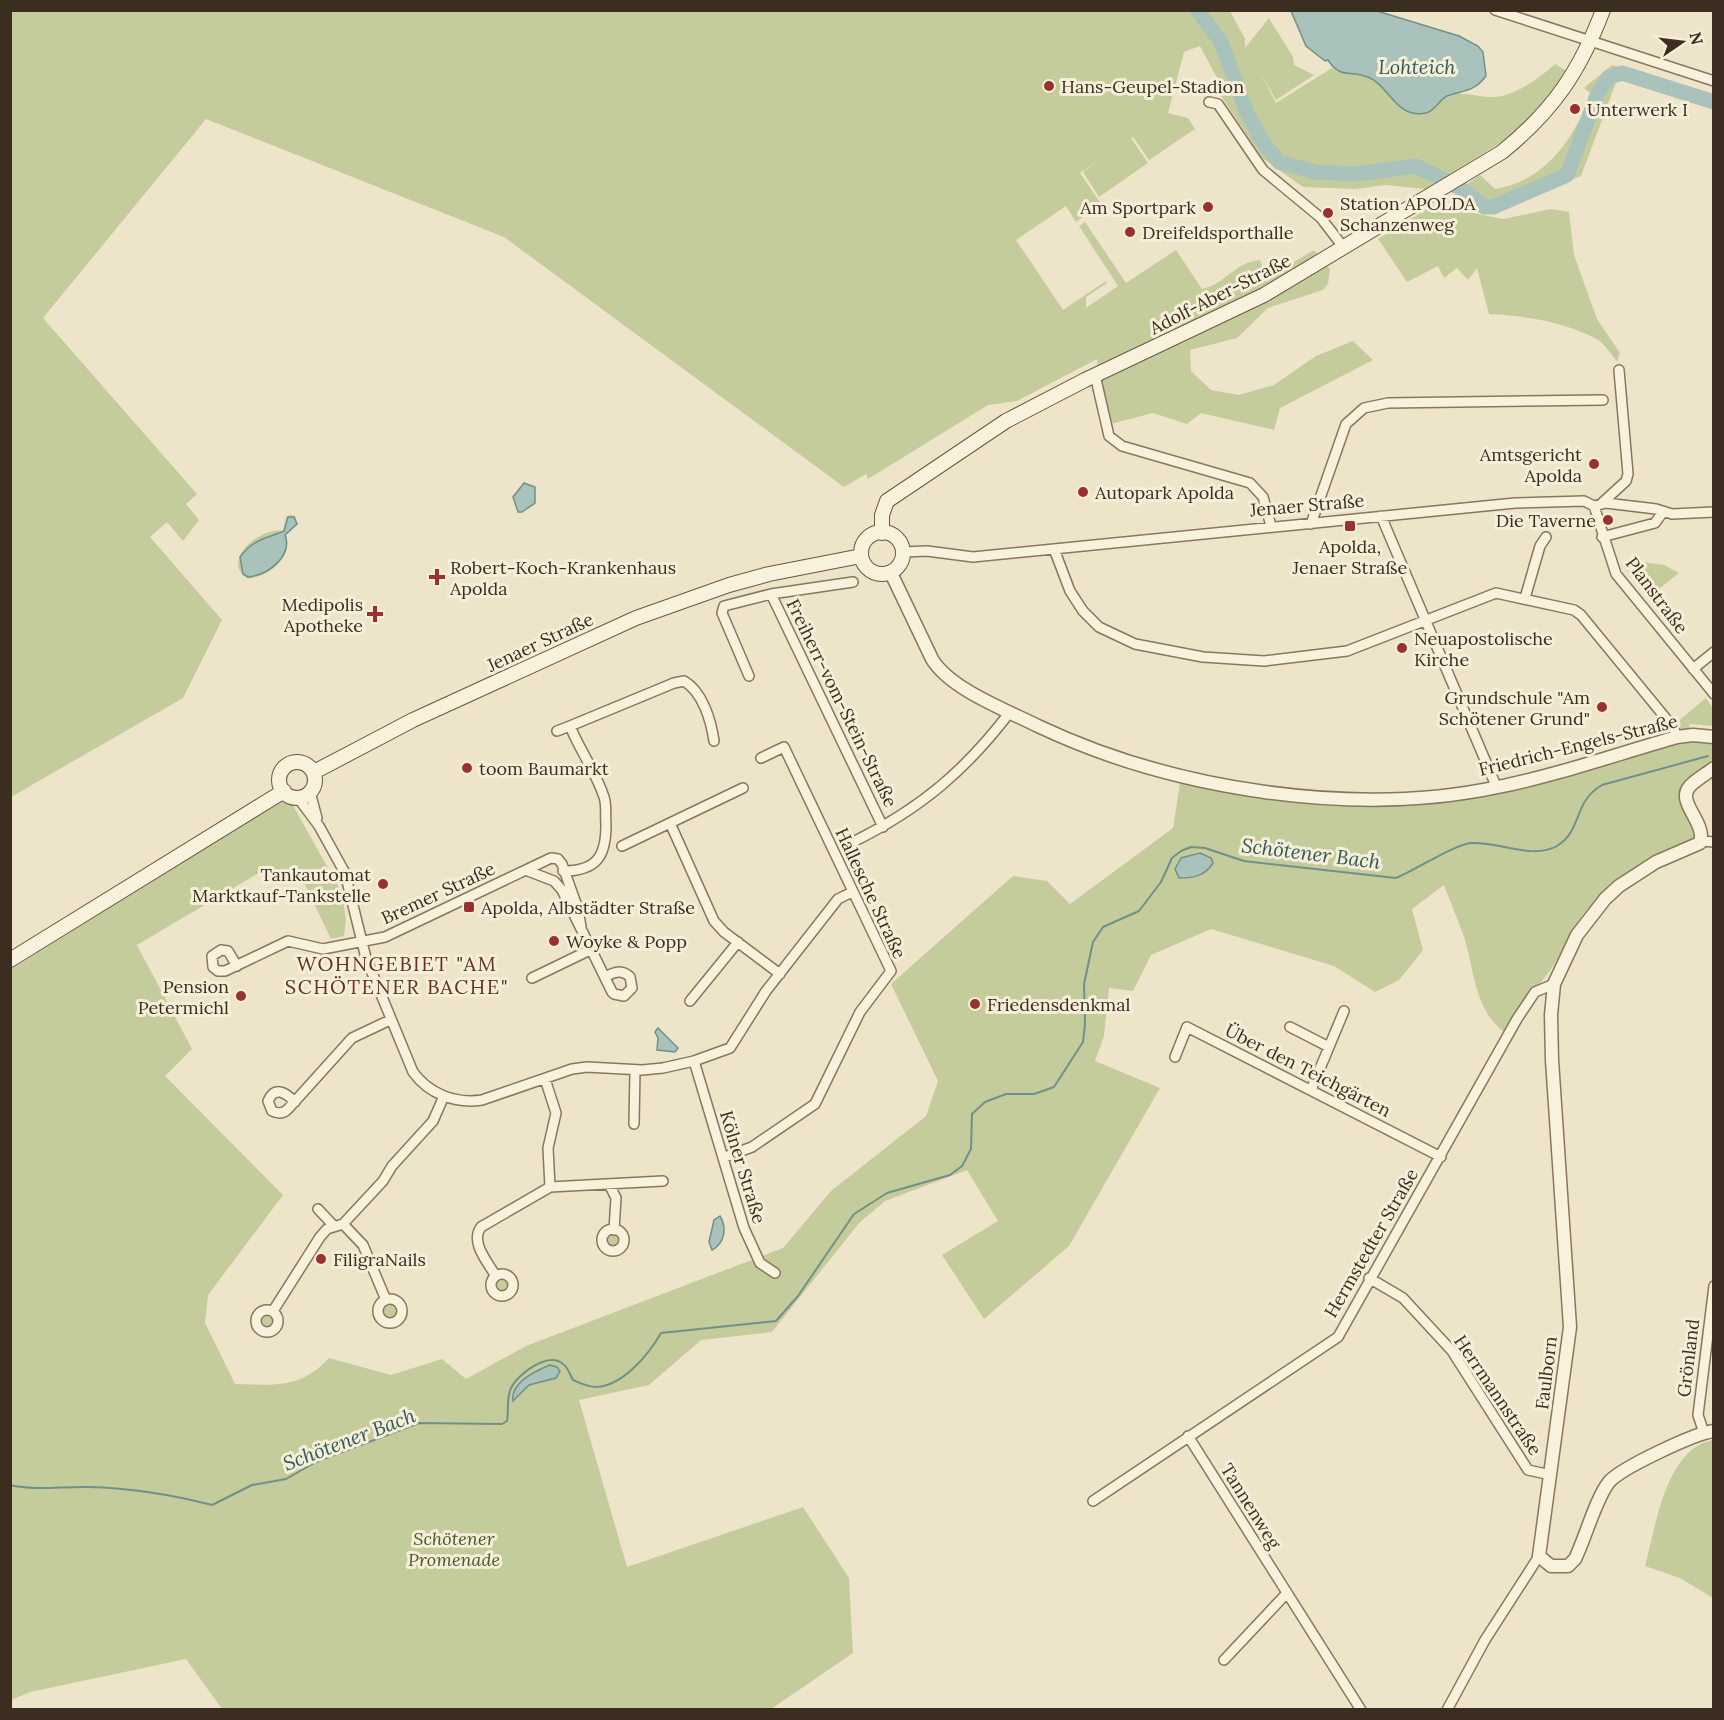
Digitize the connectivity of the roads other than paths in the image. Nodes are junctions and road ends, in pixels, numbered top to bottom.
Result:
1 (1495, 10) edge
2 (1603, 10) edge
3 (1591, 42) junction
4 (1713, 81) edge
5 (1209, 102) dead end
6 (1344, 248) junction
7 (1619, 370) dead end
8 (1095, 375) junction
9 (1603, 400) dead end
10 (1602, 504) junction
11 (1663, 512) junction
12 (1713, 512) edge
13 (1381, 516) junction
14 (1311, 524) junction
15 (1271, 526) junction
16 (882, 533) junction
17 (1546, 537) dead end
18 (1602, 537) junction
19 (1054, 549) junction
20 (903, 552) junction
21 (861, 556) junction
22 (891, 573) junction
23 (853, 582) dead end
24 (771, 594) junction
25 (1525, 598) junction
26 (1424, 621) junction
27 (1713, 652) edge
28 (1693, 669) junction
29 (749, 676) dead end
30 (1713, 694) edge
31 (1010, 712) junction
32 (570, 726) junction
33 (557, 731) dead end
34 (1677, 737) junction
35 (1713, 737) edge
36 (714, 741) dead end
37 (761, 758) dead end
38 (1713, 768) edge
39 (314, 772) junction
40 (742, 788) dead end
41 (1497, 788) junction
42 (284, 791) junction
43 (304, 795) junction
44 (670, 824) junction
45 (883, 827) junction
46 (855, 841) dead end
47 (1707, 842) edge
48 (622, 846) dead end
49 (528, 871) junction
50 (563, 871) junction
51 (554, 881) junction
52 (852, 892) junction
53 (581, 927) junction
54 (362, 941) junction
55 (738, 942) junction
56 (592, 949) junction
57 (10, 960) edge
58 (237, 966) dead end
59 (780, 974) junction
60 (605, 977) dead end
61 (532, 978) dead end
62 (1554, 984) junction
63 (690, 1001) dead end
64 (1344, 1011) dead end
65 (390, 1020) junction
66 (1290, 1027) dead end
67 (1329, 1047) junction
68 (1175, 1057) dead end
69 (694, 1061) junction
70 (635, 1070) junction
71 (545, 1079) junction
72 (1311, 1089) junction
73 (444, 1096) junction
74 (295, 1101) dead end
75 (634, 1124) dead end
76 (725, 1157) junction
77 (1441, 1157) junction
78 (663, 1181) dead end
79 (610, 1186) junction
80 (550, 1187) junction
81 (318, 1209) dead end
82 (343, 1224) junction
83 (333, 1225) junction
84 (614, 1230) dead end
85 (775, 1273) dead end
86 (495, 1275) dead end
87 (1369, 1278) junction
88 (1713, 1286) edge
89 (386, 1300) dead end
90 (273, 1311) dead end
91 (1709, 1432) edge
92 (1188, 1436) junction
93 (1551, 1475) junction
94 (1093, 1501) dead end
95 (1539, 1556) junction
96 (1287, 1593) junction
97 (1224, 1660) dead end
98 (1361, 1710) edge
99 (1447, 1710) edge

1 - 3 street
2 - 3 main road, Adolf-Aber-Straße
3 - 4 street
3 - 6 main road, Adolf-Aber-Straße
5 - 6 street
6 - 8 main road, Adolf-Aber-Straße
7 - 10 street
8 - 15 street
8 - 16 main road, Adolf-Aber-Straße
9 - 14 street
10 - 11 street, Jenaer Straße
10 - 13 street, Jenaer Straße
10 - 18 street, Planstraße
11 - 12 street, Jenaer Straße
11 - 18 street
13 - 14 street, Jenaer Straße
13 - 26 street
14 - 15 street, Jenaer Straße
15 - 19 street, Jenaer Straße
16 - 20 main road
16 - 21 main road
17 - 25 street
18 - 28 street, Planstraße
19 - 20 street, Jenaer Straße
19 - 26 street
20 - 22 main road
21 - 22 main road
21 - 39 main road, Jenaer Straße
22 - 31 street, Friedrich-Engels-Straße
23 - 24 street, Freiherr-vom-Stein-Straße
24 - 29 street, Freiherr-vom-Stein-Straße
24 - 45 street, Freiherr-vom-Stein-Straße
25 - 26 street
25 - 34 street
26 - 41 street
27 - 28 street
28 - 30 street, Planstraße
31 - 41 street, Friedrich-Engels-Straße
31 - 45 street, Freiherr-vom-Stein-Straße
32 - 33 street
32 - 36 street
32 - 50 street
34 - 35 street, Friedrich-Engels-Straße
34 - 41 street, Friedrich-Engels-Straße
37 - 52 street, Hallesche Straße
38 - 47 street
39 - 42 main road
39 - 43 main road
40 - 44 street
42 - 43 main road
42 - 57 main road
43 - 54 street
44 - 48 street
44 - 55 street
45 - 46 street, Freiherr-vom-Stein-Straße
47 - 62 street
49 - 50 street, Bremer Straße
49 - 51 street
49 - 54 street, Bremer Straße
50 - 51 street
50 - 53 street
51 - 53 street
52 - 59 street
52 - 76 street, Hallesche Straße
53 - 56 street
54 - 58 street, Bremer Straße
54 - 65 street
55 - 59 street
55 - 63 street
56 - 60 street
56 - 61 street
59 - 69 street
62 - 77 street, Hermstedter Straße
62 - 93 street, Faulborn
64 - 67 street, Über den Teichgärten
65 - 73 street
65 - 74 street
66 - 67 street
67 - 72 street, Über den Teichgärten
68 - 72 street, Über den Teichgärten
69 - 70 street
69 - 76 street, Kölner Straße
70 - 71 street
70 - 75 street
71 - 73 street
71 - 80 street
72 - 77 street, Über den Teichgärten
73 - 82 street
76 - 85 street, Kölner Straße
77 - 87 street, Hermstedter Straße
78 - 79 street
79 - 80 street
79 - 84 street
80 - 86 street
81 - 83 street
82 - 83 street
82 - 89 street
83 - 90 street
87 - 92 street, Hermstedter Straße
87 - 93 street, Herrmannstraße
88 - 91 street, Grönland
91 - 95 street
92 - 94 street, Hermstedter Straße
92 - 96 street, Tannenweg
93 - 95 street, Faulborn
95 - 99 street, Faulborn
96 - 97 street
96 - 98 street, Tannenweg

